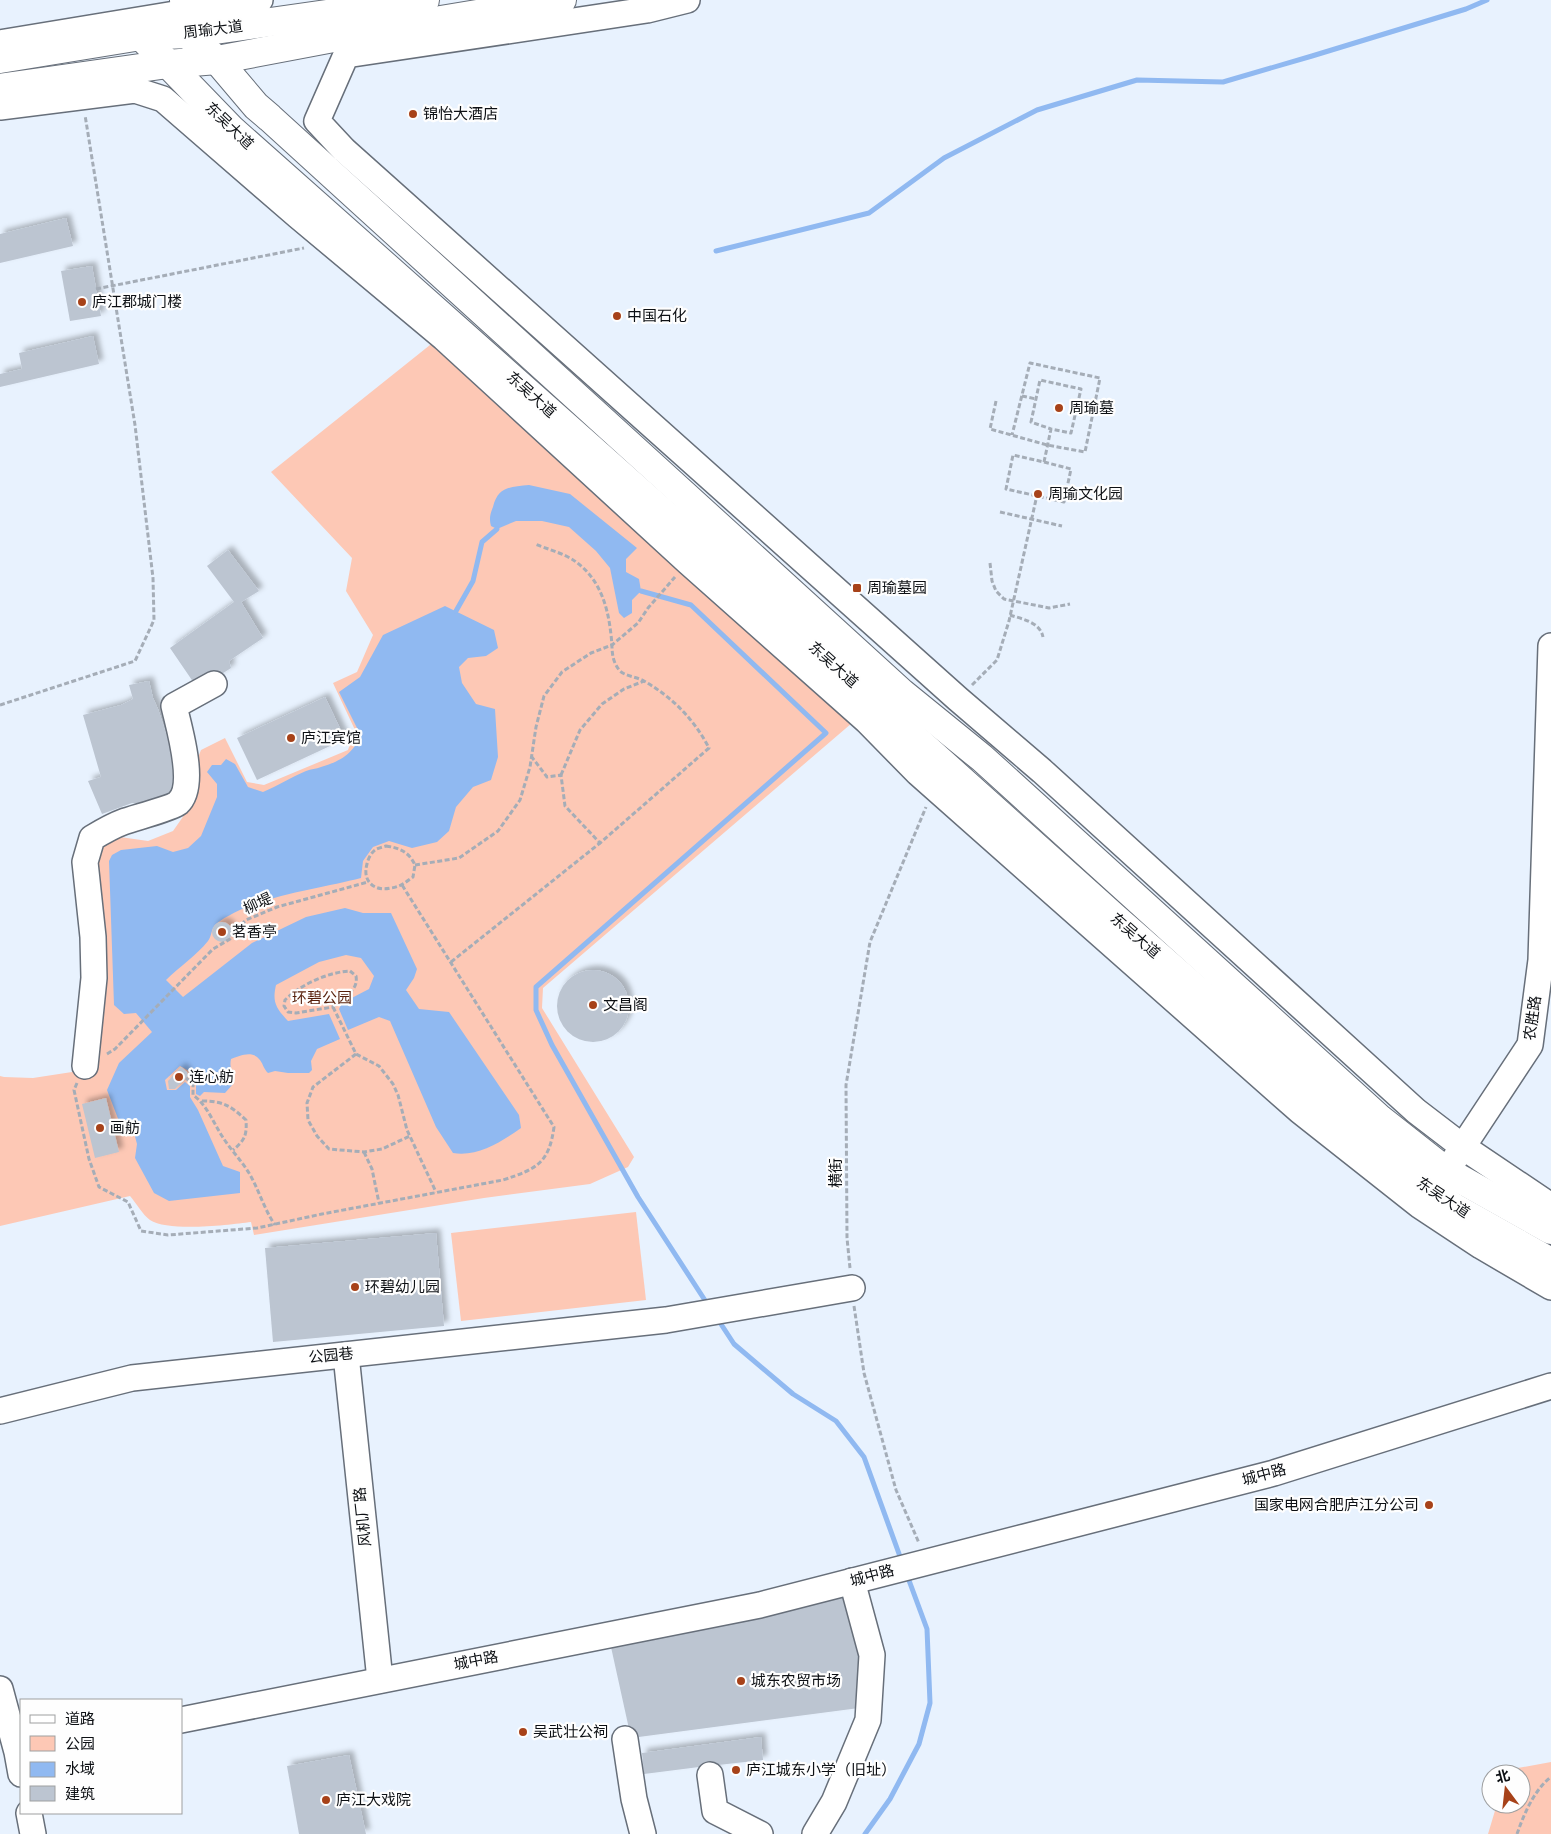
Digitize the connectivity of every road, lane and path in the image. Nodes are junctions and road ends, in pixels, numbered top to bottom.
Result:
1 (260, 0) edge
2 (425, 0) edge
3 (562, 0) edge
4 (686, 0) edge
5 (186, 16) edge
6 (141, 36) junction
7 (0, 43) edge
8 (0, 59) edge
9 (218, 60) junction
10 (168, 64) junction
11 (0, 88) edge
12 (82, 97) junction
13 (0, 107) edge
14 (330, 243) junction
15 (112, 286) junction
16 (96, 289) dead end
17 (1022, 396) junction
18 (1036, 399) junction
19 (996, 401) dead end
20 (1076, 410) junction
21 (1093, 413) junction
22 (1051, 429) junction
23 (1012, 435) junction
24 (1047, 444) junction
25 (1044, 462) junction
26 (1037, 495) junction
27 (1000, 512) dead end
28 (1031, 520) junction
29 (1062, 526) dead end
30 (534, 544) dead end
31 (990, 563) dead end
32 (666, 587) dead end
33 (1013, 601) junction
34 (1070, 604) dead end
35 (1010, 615) junction
36 (1042, 636) dead end
37 (612, 645) junction
38 (1551, 646) edge
39 (644, 681) junction
40 (214, 684) dead end
41 (958, 699) junction
42 (0, 705) edge
43 (531, 756) junction
44 (561, 775) junction
45 (934, 787) junction
46 (600, 843) junction
47 (415, 864) junction
48 (368, 882) junction
49 (402, 885) junction
50 (451, 962) junction
51 (333, 1007) junction
52 (356, 1054) junction
53 (85, 1066) junction
54 (186, 1078) dead end
55 (201, 1101) junction
56 (410, 1136) junction
57 (1463, 1147) junction
58 (233, 1150) junction
59 (364, 1152) junction
60 (1431, 1189) junction
61 (436, 1192) junction
62 (379, 1203) junction
63 (1551, 1206) edge
64 (276, 1225) junction
65 (1551, 1230) edge
66 (1551, 1262) edge
67 (1551, 1287) edge
68 (852, 1288) junction
69 (346, 1355) junction
70 (1551, 1386) edge
71 (0, 1411) edge
72 (912, 1566) junction
73 (852, 1581) junction
74 (380, 1680) junction
75 (0, 1690) edge
76 (182, 1720) edge
77 (625, 1739) dead end
78 (15, 1758) edge
79 (710, 1774) dead end
80 (1551, 1778) edge
81 (29, 1814) edge
82 (33, 1834) edge
83 (643, 1834) edge
84 (760, 1834) edge
85 (815, 1834) edge
86 (1517, 1834) edge

1 - 5 street
2 - 5 main road, 周瑜大道
3 - 9 main road, 周瑜大道
4 - 41 street
5 - 6 main road, 周瑜大道
5 - 7 street
5 - 9 main road, 东吴大道
6 - 8 main road, 周瑜大道
6 - 10 main road, 东吴大道
9 - 10 main road, 周瑜大道
9 - 60 main road, 东吴大道
10 - 11 main road
10 - 60 main road, 东吴大道
12 - 13 street
12 - 14 street
12 - 15 path
14 - 15 path
14 - 45 street
15 - 16 path
15 - 42 path
17 - 18 path
17 - 21 path
17 - 23 path
18 - 20 path
18 - 22 path
19 - 23 path
20 - 21 path
20 - 22 path
21 - 24 path
22 - 24 path
23 - 24 path
24 - 25 path
25 - 26 path
25 - 26 path
26 - 28 path
27 - 28 path
28 - 29 path
28 - 33 path
30 - 37 path
31 - 33 path
32 - 37 path
33 - 34 path
33 - 35 path
35 - 36 path
35 - 41 path
37 - 39 path
37 - 43 path
38 - 57 street, 农胜路
39 - 44 path
39 - 46 path
40 - 53 street
41 - 57 street
43 - 44 path
43 - 47 path
44 - 46 path
45 - 60 street
45 - 68 path, 横街
46 - 50 path
47 - 48 path
47 - 49 path
48 - 49 path
48 - 53 path, 柳堤
49 - 50 path
50 - 61 path
51 - 51 path
51 - 52 path
52 - 56 path
52 - 59 path
53 - 64 path
54 - 55 path
55 - 58 path
55 - 58 path
56 - 59 path
56 - 61 path
57 - 60 street, 农胜路
57 - 63 street
58 - 64 path
59 - 62 path
60 - 65 main road, 东吴大道
60 - 66 main road, 东吴大道
60 - 67 street
61 - 62 path
62 - 64 path
68 - 69 street, 公园巷
68 - 72 path, 横街
69 - 71 street, 公园巷
69 - 74 street, 风机厂路
70 - 72 street, 城中路
72 - 73 street, 城中路
73 - 74 street, 城中路
73 - 85 street
74 - 76 street, 城中路
75 - 78 street
77 - 83 street
79 - 84 street
80 - 86 path
81 - 82 street

